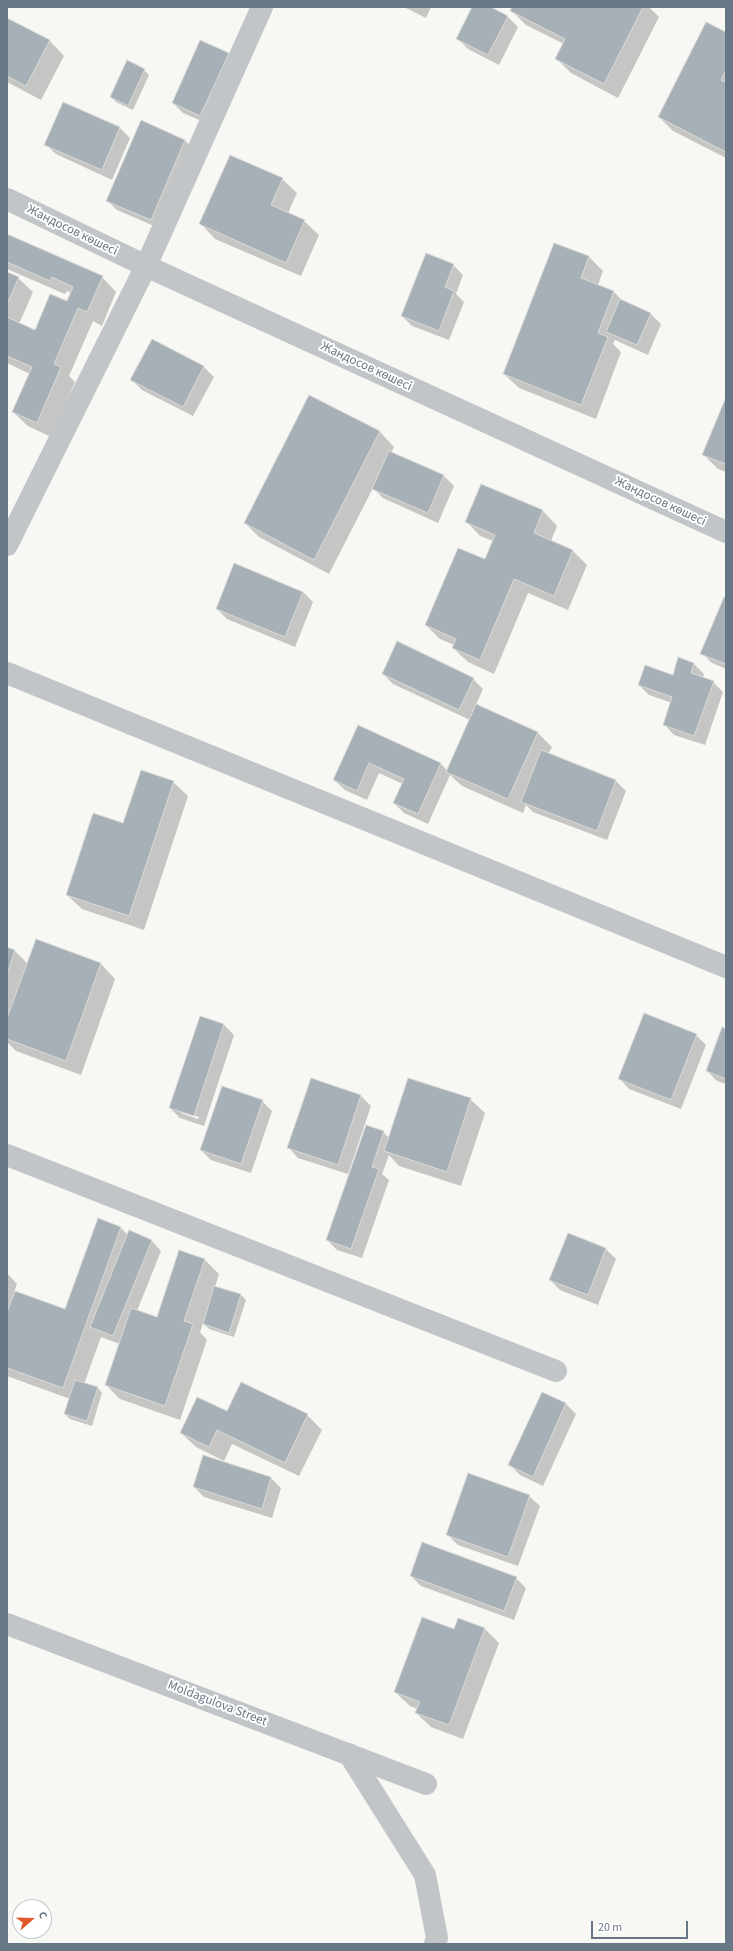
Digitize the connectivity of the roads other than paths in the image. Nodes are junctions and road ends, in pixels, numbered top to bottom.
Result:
1 (262, 7) edge
2 (7, 200) edge
3 (146, 266) junction
4 (726, 532) edge
5 (7, 545) edge
6 (7, 673) edge
7 (726, 967) edge
8 (7, 1155) edge
9 (556, 1371) dead end
10 (7, 1624) edge
11 (349, 1754) junction
12 (426, 1784) dead end
13 (435, 1944) edge

1 - 3 street
2 - 3 street, Жандосов көшесі
3 - 4 street, Жандосов көшесі
3 - 5 street
6 - 7 street
8 - 9 street
10 - 11 street, Moldagulova Street
11 - 12 street, Moldagulova Street
11 - 13 street

